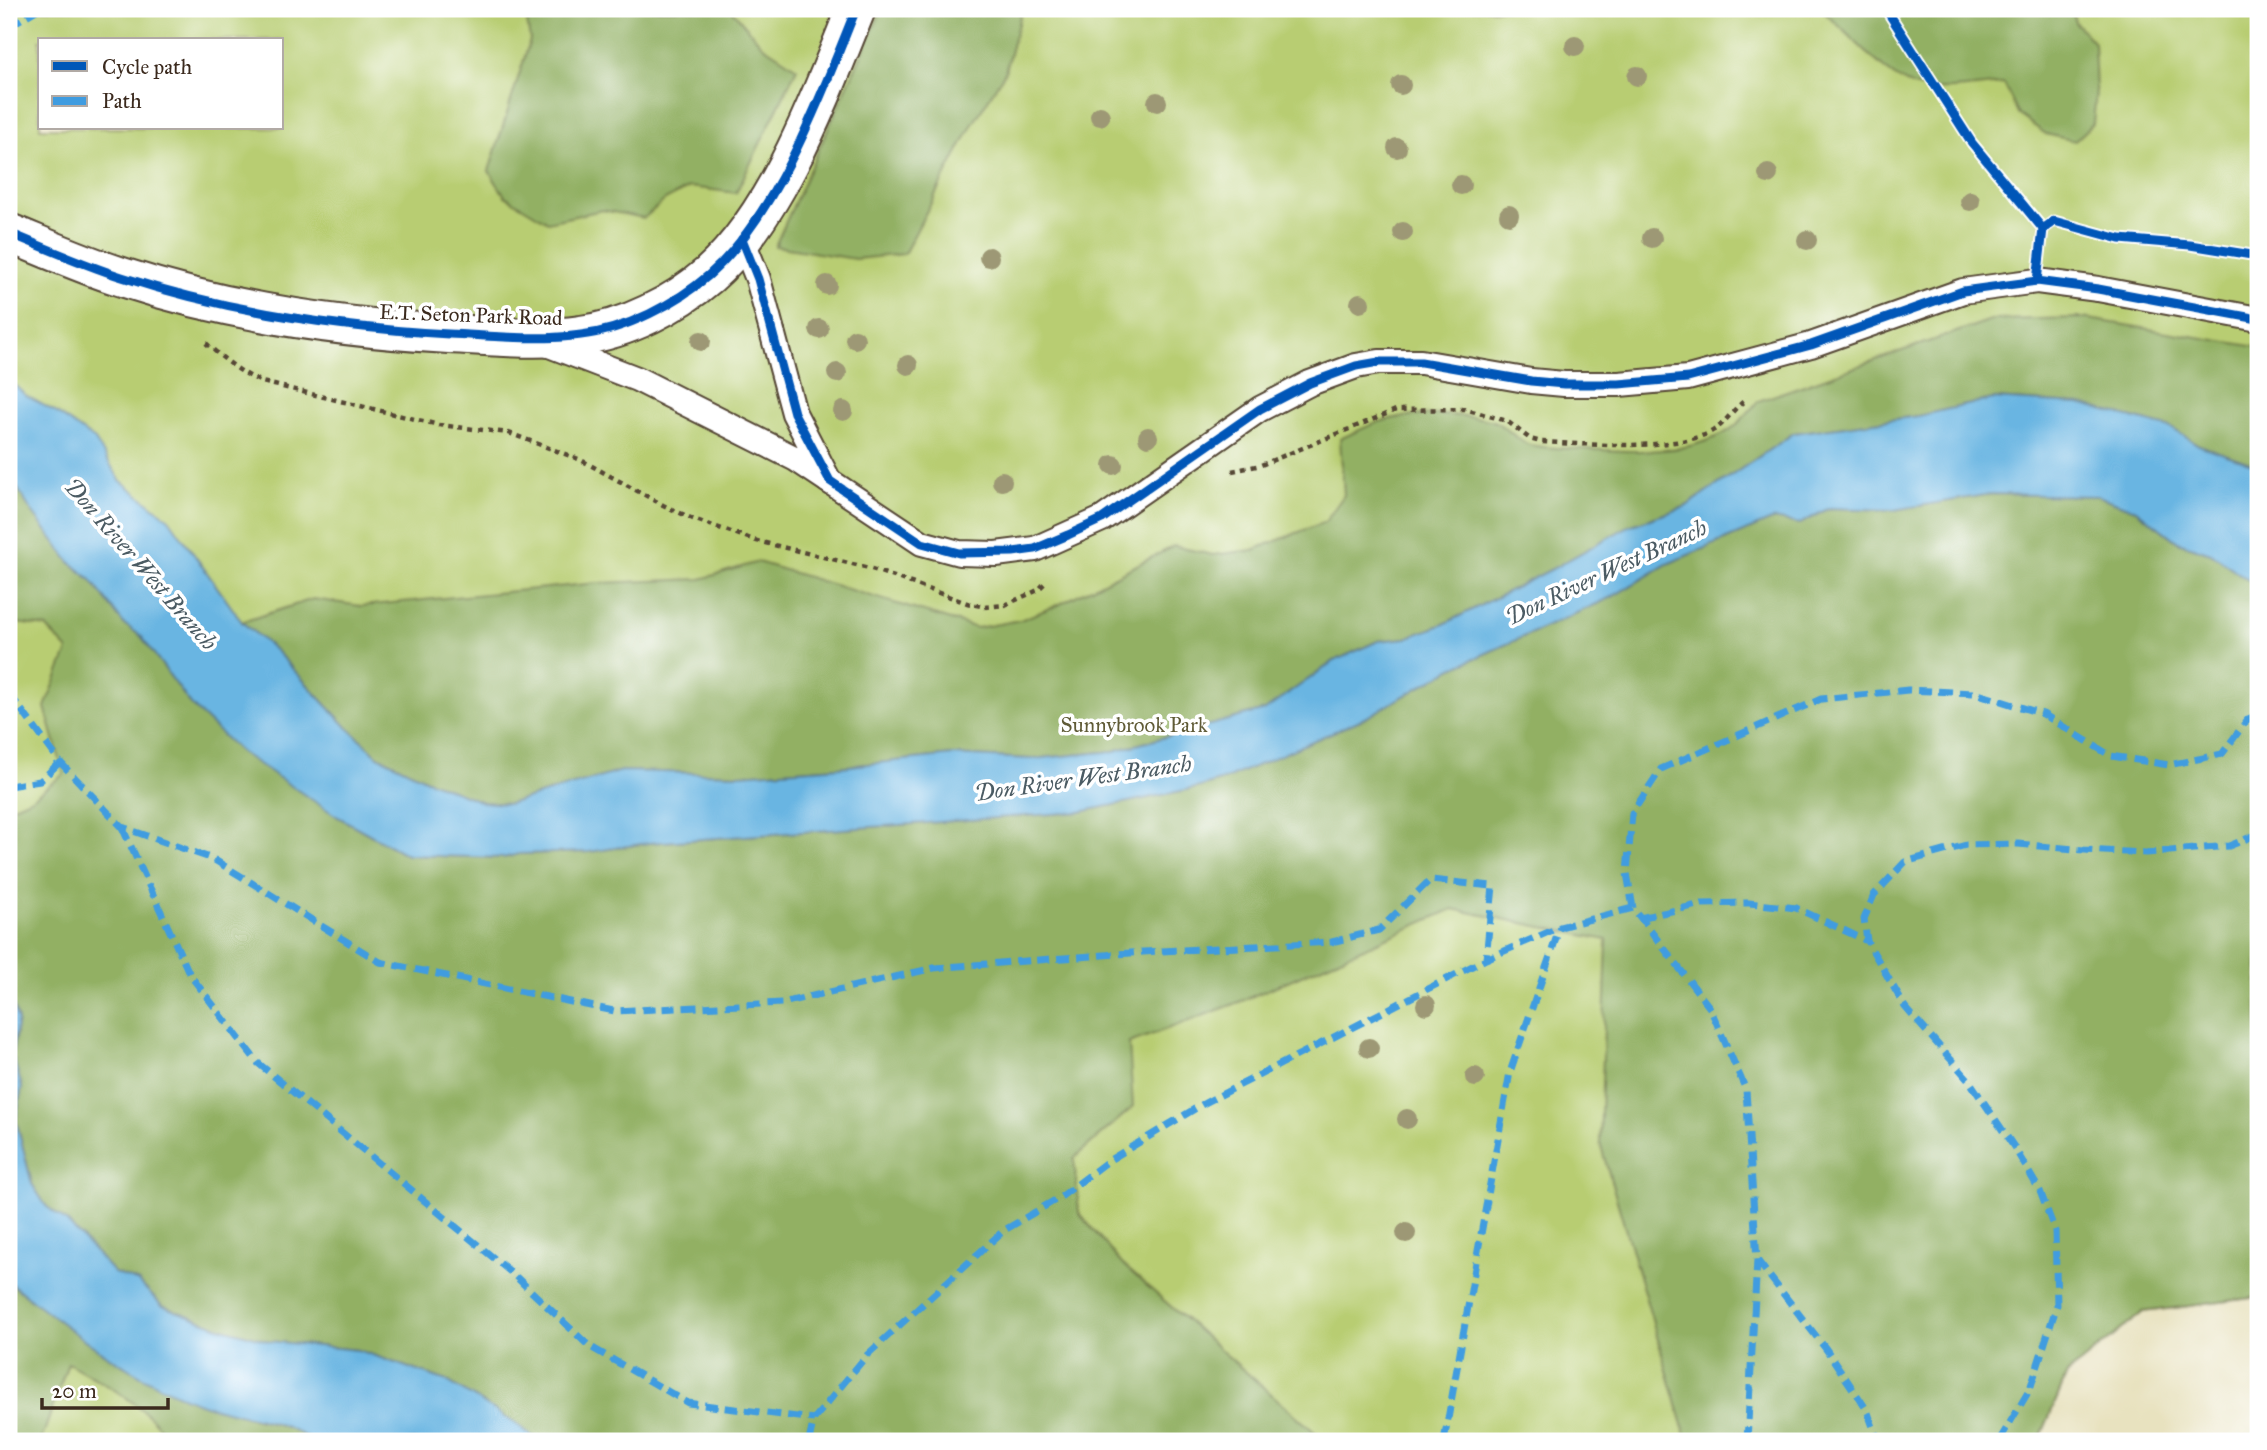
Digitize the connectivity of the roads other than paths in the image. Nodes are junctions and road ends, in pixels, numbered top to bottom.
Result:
1 (856, 9) edge
2 (9, 233) edge
3 (742, 239) junction
4 (2258, 318) edge
5 (531, 338) junction
6 (830, 481) junction

1 - 3 street, E.T. Seton Park Road
2 - 5 street, E.T. Seton Park Road
3 - 5 street, E.T. Seton Park Road
3 - 6 lane
4 - 6 lane
5 - 6 lane

